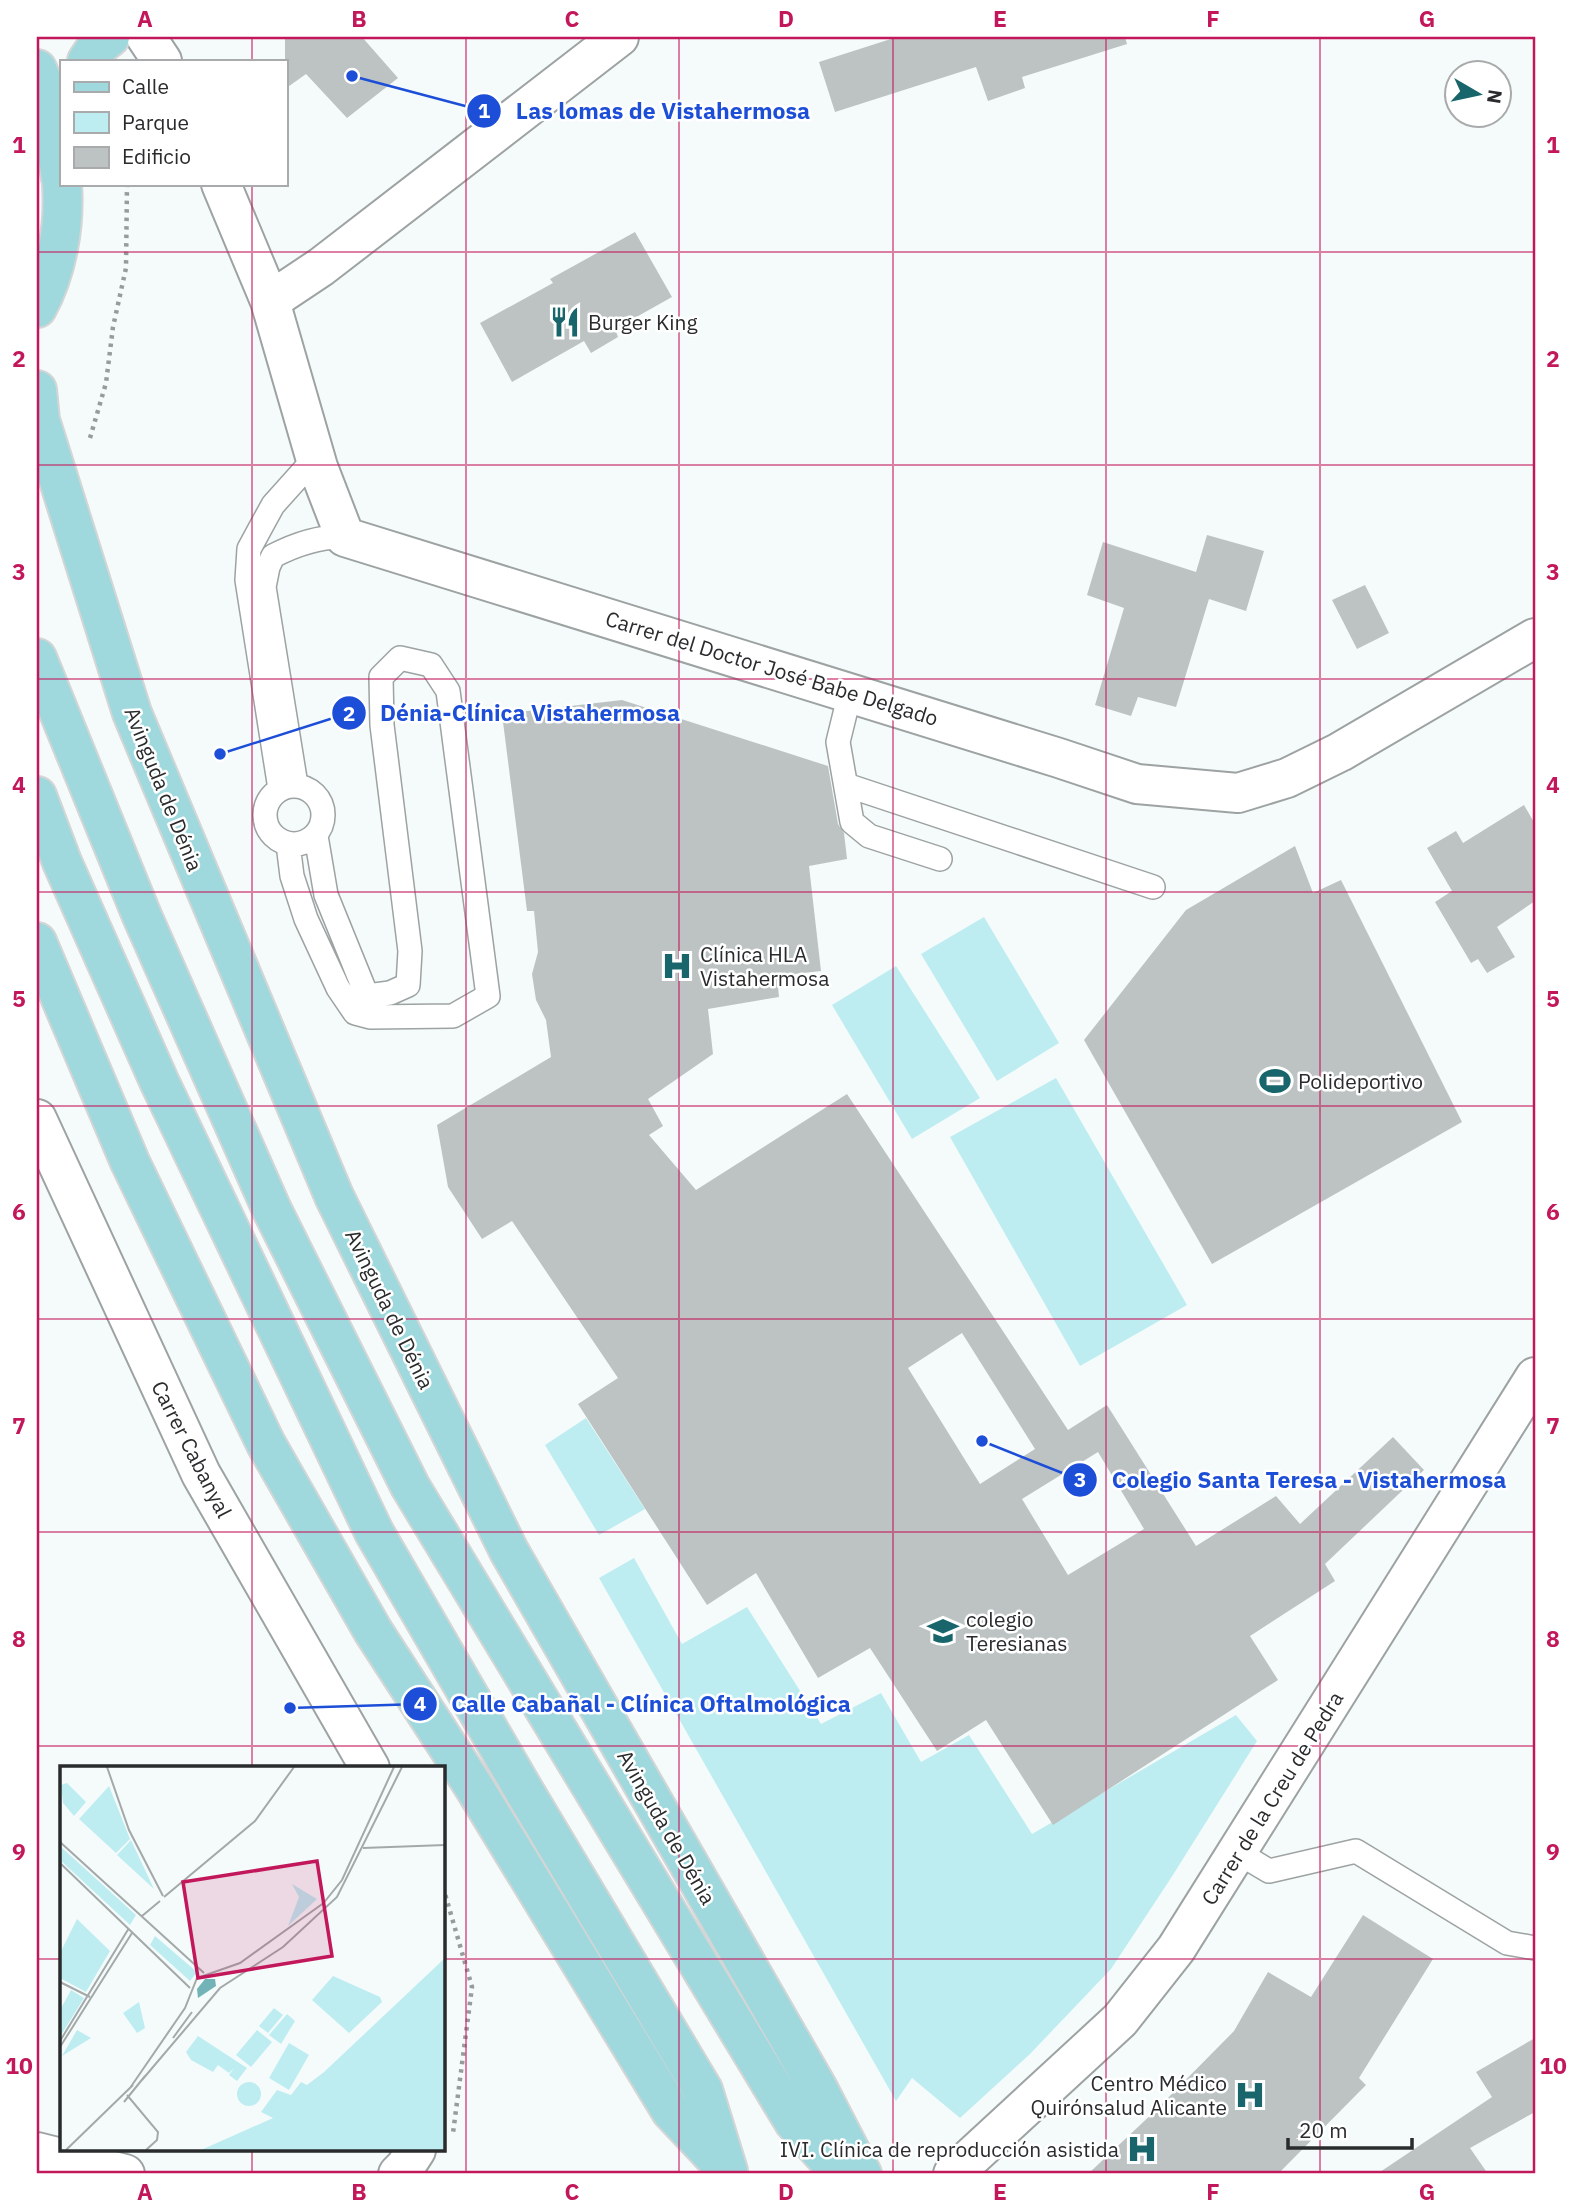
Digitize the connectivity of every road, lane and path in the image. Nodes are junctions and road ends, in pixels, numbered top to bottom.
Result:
1 (110, 37) edge
2 (146, 37) edge
3 (619, 37) edge
4 (88, 60) edge
5 (161, 60) edge
6 (37, 69) edge
7 (56, 106) edge
8 (60, 164) edge
9 (62, 186) edge
10 (127, 186) edge
11 (222, 186) edge
12 (270, 300) junction
13 (37, 308) edge
14 (37, 390) edge
15 (50, 451) junction
16 (316, 457) junction
17 (345, 537) junction
18 (1535, 638) edge
19 (37, 658) edge
20 (850, 693) junction
21 (846, 785) junction
22 (288, 787) junction
23 (37, 796) edge
24 (316, 836) junction
25 (288, 844) junction
26 (940, 859) dead end
27 (1153, 887) dead end
28 (37, 942) edge
29 (37, 1119) edge
30 (1535, 1377) edge
31 (369, 1766) edge
32 (1237, 1852) junction
33 (444, 1890) edge
34 (1535, 1948) edge
35 (444, 2121) edge
36 (37, 2152) edge
37 (415, 2152) edge
38 (434, 2152) edge
39 (730, 2173) edge
40 (125, 2174) edge
41 (398, 2174) edge
42 (420, 2174) edge
43 (841, 2174) edge
44 (862, 2174) edge
45 (953, 2174) edge

1 - 4 main road
2 - 5 street
3 - 12 street
6 - 7 main road
7 - 8 main road
9 - 13 main road
10 - 15 path
11 - 12 street
12 - 16 street
14 - 15 main road, Avinguda de Dénia
15 - 44 main road, Avinguda de Dénia
16 - 17 street
16 - 22 lane
17 - 20 street, Carrer del Doctor José Babe Delgado
17 - 22 lane
18 - 20 street, Carrer del Doctor José Babe Delgado
19 - 43 main road, Avinguda de Dénia
20 - 21 lane
21 - 26 lane
21 - 27 lane
22 - 24 lane
22 - 25 lane
23 - 39 main road
24 - 25 lane
24 - 25 lane
28 - 39 main road
29 - 31 street, Carrer Cabanyal
30 - 32 street, Carrer de la Creu de Pedra
32 - 34 lane
32 - 45 street, Carrer de la Creu de Pedra
33 - 35 path
36 - 40 street
37 - 41 street
38 - 42 street

